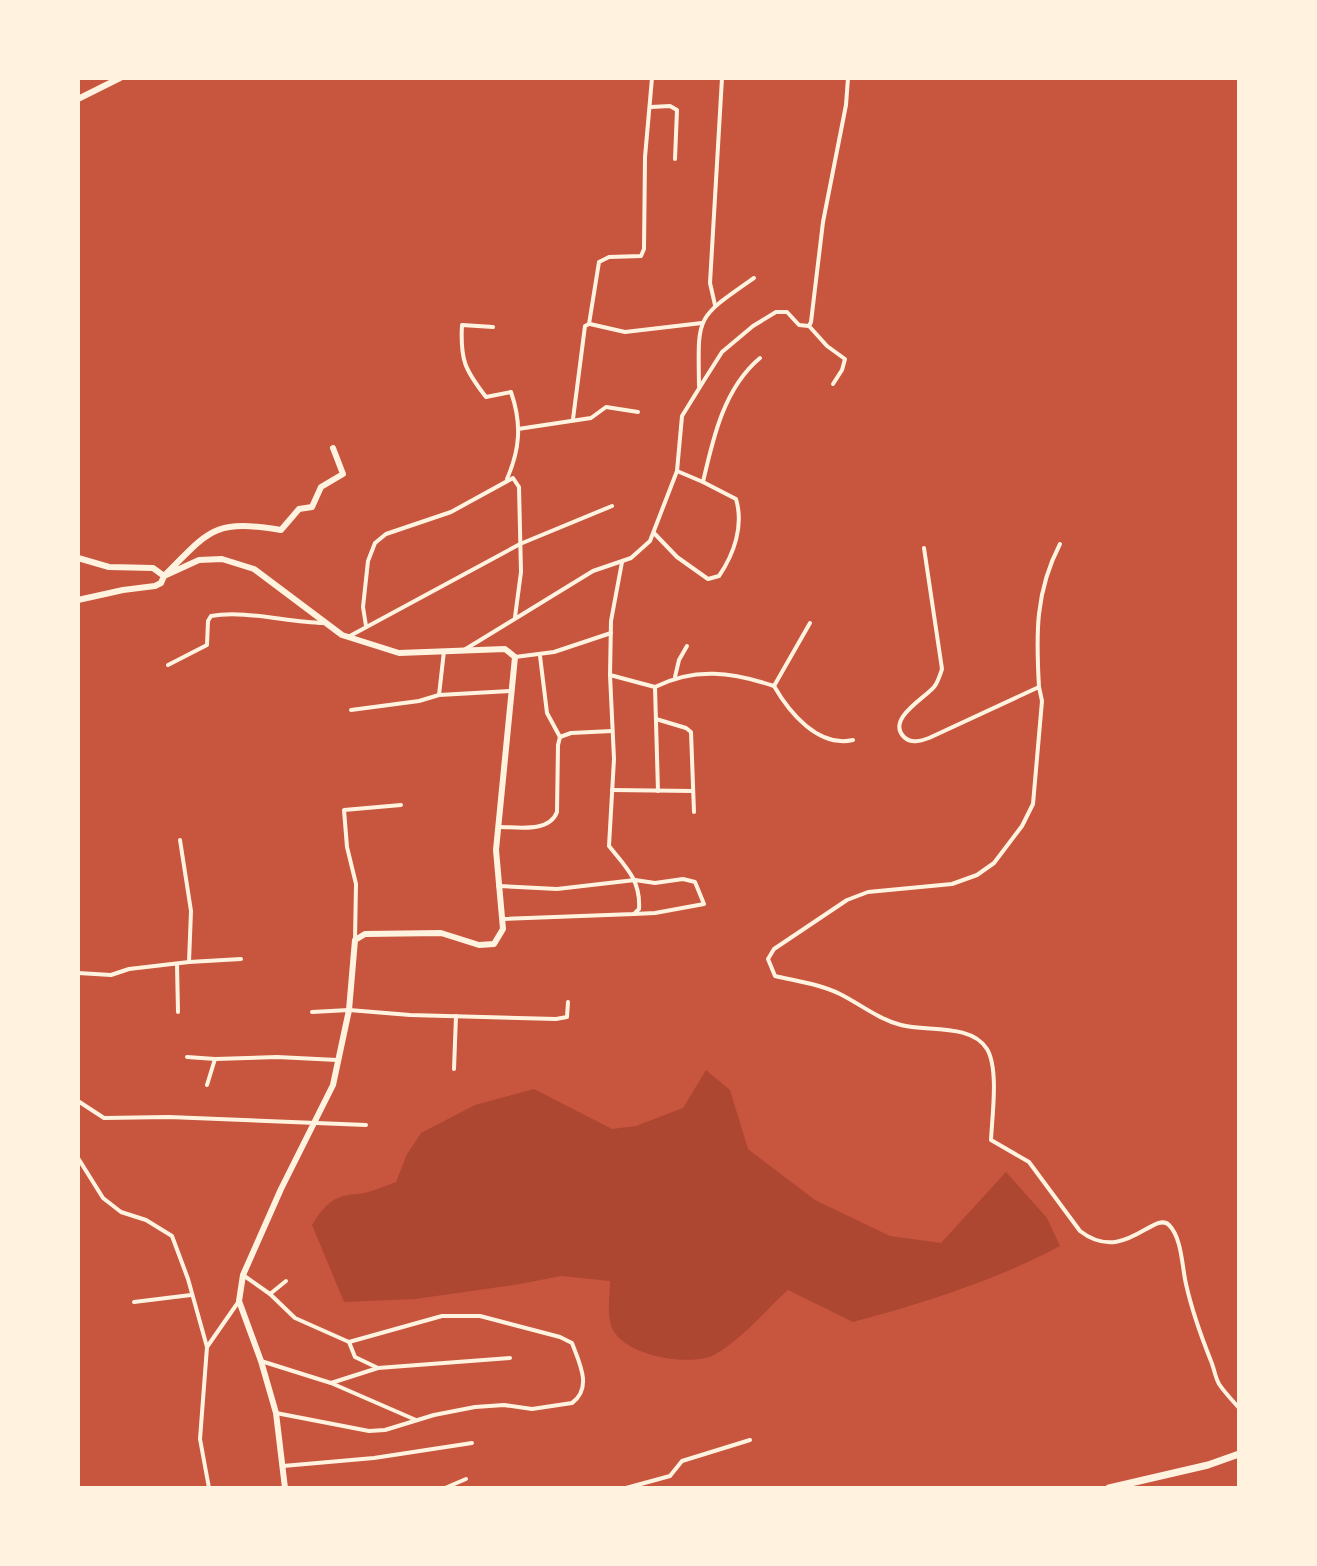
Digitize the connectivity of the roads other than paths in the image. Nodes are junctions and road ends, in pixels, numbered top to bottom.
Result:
1 (652, 78) edge
2 (722, 78) edge
3 (848, 78) edge
4 (116, 79) edge
5 (78, 99) edge
6 (651, 107) junction
7 (675, 159) dead end
8 (754, 278) dead end
9 (715, 305) junction
10 (702, 323) junction
11 (589, 324) junction
12 (809, 326) junction
13 (493, 327) dead end
14 (760, 358) dead end
15 (833, 384) dead end
16 (699, 390) junction
17 (638, 412) dead end
18 (573, 419) junction
19 (517, 429) junction
20 (333, 448) dead end
21 (677, 471) junction
22 (507, 480) junction
23 (703, 482) junction
24 (612, 506) dead end
25 (654, 533) junction
26 (520, 544) junction
27 (1060, 544) dead end
28 (924, 548) dead end
29 (78, 558) edge
30 (622, 562) junction
31 (164, 576) junction
32 (78, 600) edge
33 (515, 617) junction
34 (325, 623) junction
35 (810, 623) dead end
36 (366, 626) junction
37 (611, 633) junction
38 (348, 637) junction
39 (687, 646) dead end
40 (464, 650) junction
41 (444, 651) junction
42 (540, 655) junction
43 (515, 657) junction
44 (168, 665) dead end
45 (610, 675) junction
46 (675, 677) junction
47 (774, 686) junction
48 (655, 687) junction
49 (1039, 687) junction
50 (513, 691) junction
51 (439, 695) junction
52 (351, 710) dead end
53 (656, 719) junction
54 (612, 731) junction
55 (560, 737) junction
56 (853, 740) dead end
57 (612, 790) junction
58 (658, 791) junction
59 (693, 791) junction
60 (401, 805) dead end
61 (694, 812) dead end
62 (497, 827) junction
63 (180, 840) dead end
64 (635, 880) junction
65 (498, 886) junction
66 (634, 914) junction
67 (502, 919) junction
68 (355, 940) junction
69 (241, 959) dead end
70 (189, 962) junction
71 (177, 964) junction
72 (78, 973) edge
73 (568, 1002) dead end
74 (349, 1010) junction
75 (178, 1012) dead end
76 (312, 1012) dead end
77 (456, 1016) junction
78 (187, 1057) dead end
79 (215, 1059) junction
80 (339, 1060) junction
81 (454, 1069) dead end
82 (207, 1085) dead end
83 (78, 1101) edge
84 (314, 1121) junction
85 (366, 1125) dead end
86 (78, 1158) edge
87 (243, 1275) junction
88 (286, 1281) dead end
89 (270, 1294) junction
90 (191, 1295) junction
91 (239, 1301) junction
92 (134, 1302) dead end
93 (349, 1342) junction
94 (207, 1347) junction
95 (510, 1358) dead end
96 (261, 1361) junction
97 (378, 1368) junction
98 (331, 1383) junction
99 (1239, 1408) edge
100 (276, 1413) junction
101 (416, 1420) junction
102 (750, 1440) dead end
103 (472, 1443) dead end
104 (1239, 1454) edge
105 (283, 1466) junction
106 (466, 1479) dead end
107 (209, 1488) edge
108 (285, 1488) edge
109 (445, 1488) edge
110 (626, 1488) edge
111 (1109, 1488) edge

1 - 6 street
2 - 9 street
3 - 12 street
4 - 5 street
6 - 7 street
6 - 11 street
8 - 9 street
9 - 10 street
10 - 11 street
10 - 16 street
11 - 18 street
12 - 15 street
12 - 16 street
13 - 19 street
14 - 23 street
16 - 21 street
17 - 18 street
18 - 19 street
19 - 22 street
20 - 31 street
21 - 23 street
21 - 25 street
22 - 26 street
22 - 36 street
23 - 25 street
24 - 26 street
25 - 30 street
26 - 33 street
26 - 36 street
27 - 49 street
28 - 49 street
29 - 31 street
30 - 33 street
30 - 37 street
31 - 32 street
31 - 34 street
33 - 40 street
34 - 38 street
34 - 44 street
35 - 47 street
36 - 38 street
37 - 42 street
37 - 45 street
38 - 41 street
39 - 46 street
40 - 41 street
40 - 43 street
41 - 51 street
42 - 43 street
42 - 55 street
43 - 50 street
45 - 48 street
45 - 54 street
46 - 47 street
46 - 48 street
47 - 56 street
48 - 53 street
49 - 99 street
50 - 51 street
50 - 62 street
51 - 52 street
53 - 58 street
53 - 59 street
54 - 55 street
54 - 57 street
55 - 62 street
57 - 58 street
57 - 64 street
58 - 59 street
59 - 61 street
60 - 68 street
62 - 65 street
63 - 70 street
64 - 65 street
64 - 66 street
64 - 66 street
65 - 67 street
66 - 67 street
67 - 68 street
68 - 74 street
69 - 70 street
70 - 71 street
71 - 72 street
71 - 75 street
73 - 77 street
74 - 76 street
74 - 77 street
74 - 80 street
77 - 81 street
78 - 79 street
79 - 80 street
79 - 82 street
80 - 84 street
83 - 84 street
84 - 85 street
84 - 87 street
86 - 90 street
87 - 89 street
87 - 91 street
88 - 89 street
89 - 93 street
90 - 92 street
90 - 94 street
91 - 94 street
91 - 96 street
93 - 97 street
93 - 101 street
94 - 107 street
95 - 97 street
96 - 98 street
96 - 100 street
97 - 98 street
98 - 101 street
100 - 101 street
100 - 105 street
102 - 110 street
103 - 105 street
104 - 111 main road
105 - 108 street
106 - 109 street

